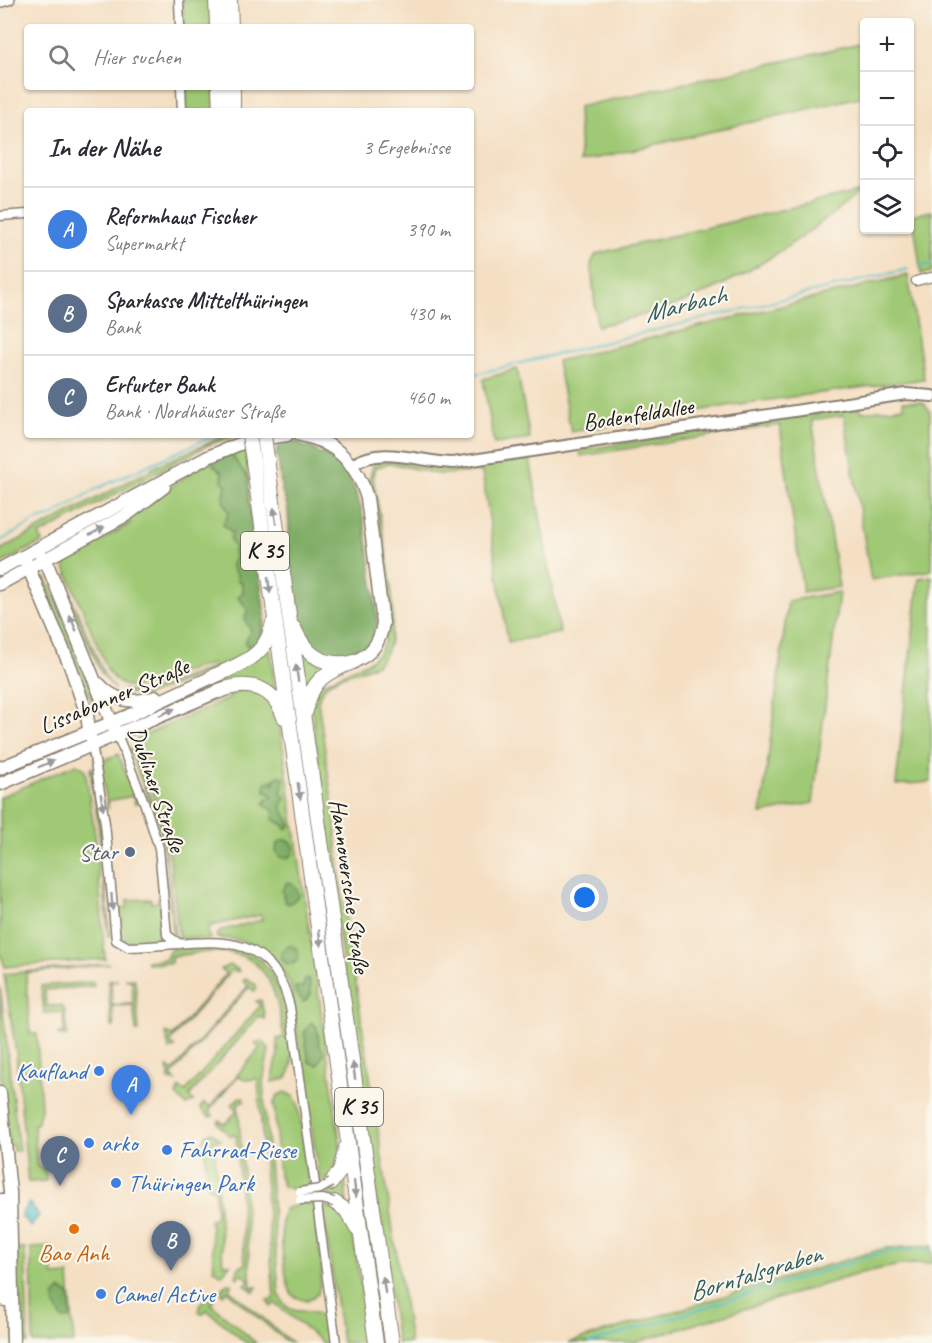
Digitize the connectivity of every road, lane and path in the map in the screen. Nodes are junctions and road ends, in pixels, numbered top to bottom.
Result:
1 (10, 0) edge
2 (179, 0) edge
3 (216, 0) edge
4 (230, 0) edge
5 (0, 3) edge
6 (180, 24) edge
7 (217, 24) edge
8 (231, 24) edge
9 (181, 90) edge
10 (219, 90) edge
11 (232, 90) edge
12 (182, 108) edge
13 (220, 108) edge
14 (233, 108) edge
15 (24, 214) edge
16 (0, 216) edge
17 (932, 277) edge
18 (916, 280) dead end
19 (932, 396) edge
20 (268, 438) edge
21 (309, 438) edge
22 (246, 439) edge
23 (352, 465) junction
24 (184, 470) junction
25 (31, 553) junction
26 (45, 559) junction
27 (0, 569) edge
28 (28, 569) junction
29 (0, 584) edge
30 (288, 615) junction
31 (274, 618) junction
32 (353, 662) junction
33 (212, 676) joint
34 (94, 678) junction
35 (178, 691) junction
36 (219, 691) joint
37 (114, 729) junction
38 (89, 730) junction
39 (305, 731) junction
40 (290, 733) junction
41 (92, 744) junction
42 (0, 768) edge
43 (0, 784) edge
44 (180, 944) junction
45 (0, 1093) edge
46 (348, 1133) junction
47 (331, 1183) joint
48 (315, 1185) dead end
49 (0, 1200) edge
50 (333, 1202) joint
51 (317, 1204) dead end
52 (4, 1217) edge
53 (362, 1244) junction
54 (8, 1343) edge
55 (13, 1343) edge
56 (336, 1343) edge
57 (376, 1343) edge
58 (392, 1343) edge

1 - 5 street
2 - 6 street
3 - 7 highway
4 - 8 highway
9 - 12 street
10 - 13 highway
11 - 14 highway
15 - 16 street
17 - 18 street
19 - 23 street, Bodenfeldallee
30 -> 20 highway, Hannoversche Straße / K 35, bridge
21 - 23 main road
22 - 24 main road
22 -> 31 highway, Hannoversche Straße / K 35, bridge
23 - 32 main road
24 - 25 main road
26 -> 24 main road
25 - 26 main road
25 - 27 main road
25 - 28 main road, Dubliner Straße
26 - 28 main road
34 -> 26 main road, Dubliner Straße
28 - 29 main road
28 - 38 main road, Dubliner Straße
30 - 32 highway
39 -> 30 highway, Hannoversche Straße / K 35
31 - 33 highway
31 - 40 highway, Hannoversche Straße / K 35
32 - 39 highway
33 - 35 main road, Lissabonner Straße
34 - 35 main road
34 - 37 main road, Dubliner Straße
35 - 37 main road, Lissabonner Straße
37 -> 36 main road, Lissabonner Straße
36 - 40 highway
37 - 38 main road, Lissabonner Straße
37 - 41 main road, Lissabonner Straße
37 - 44 street, Dubliner Straße
38 - 41 main road, Dubliner Straße
38 - 42 main road, Lissabonner Straße
58 -> 39 highway, Hannoversche Straße / K 35
40 -> 46 highway, Hannoversche Straße / K 35
43 -> 41 main road, Lissabonner Straße
41 -> 44 street, Dubliner Straße
44 - 48 street
45 - 52 main road
46 - 47 highway
46 -> 53 highway, Hannoversche Straße / K 35
47 - 50 street, bridge
49 - 52 main road
50 - 53 highway
51 - 56 street
52 - 54 main road
52 - 55 main road
53 - 57 highway, Hannoversche Straße / K 35

